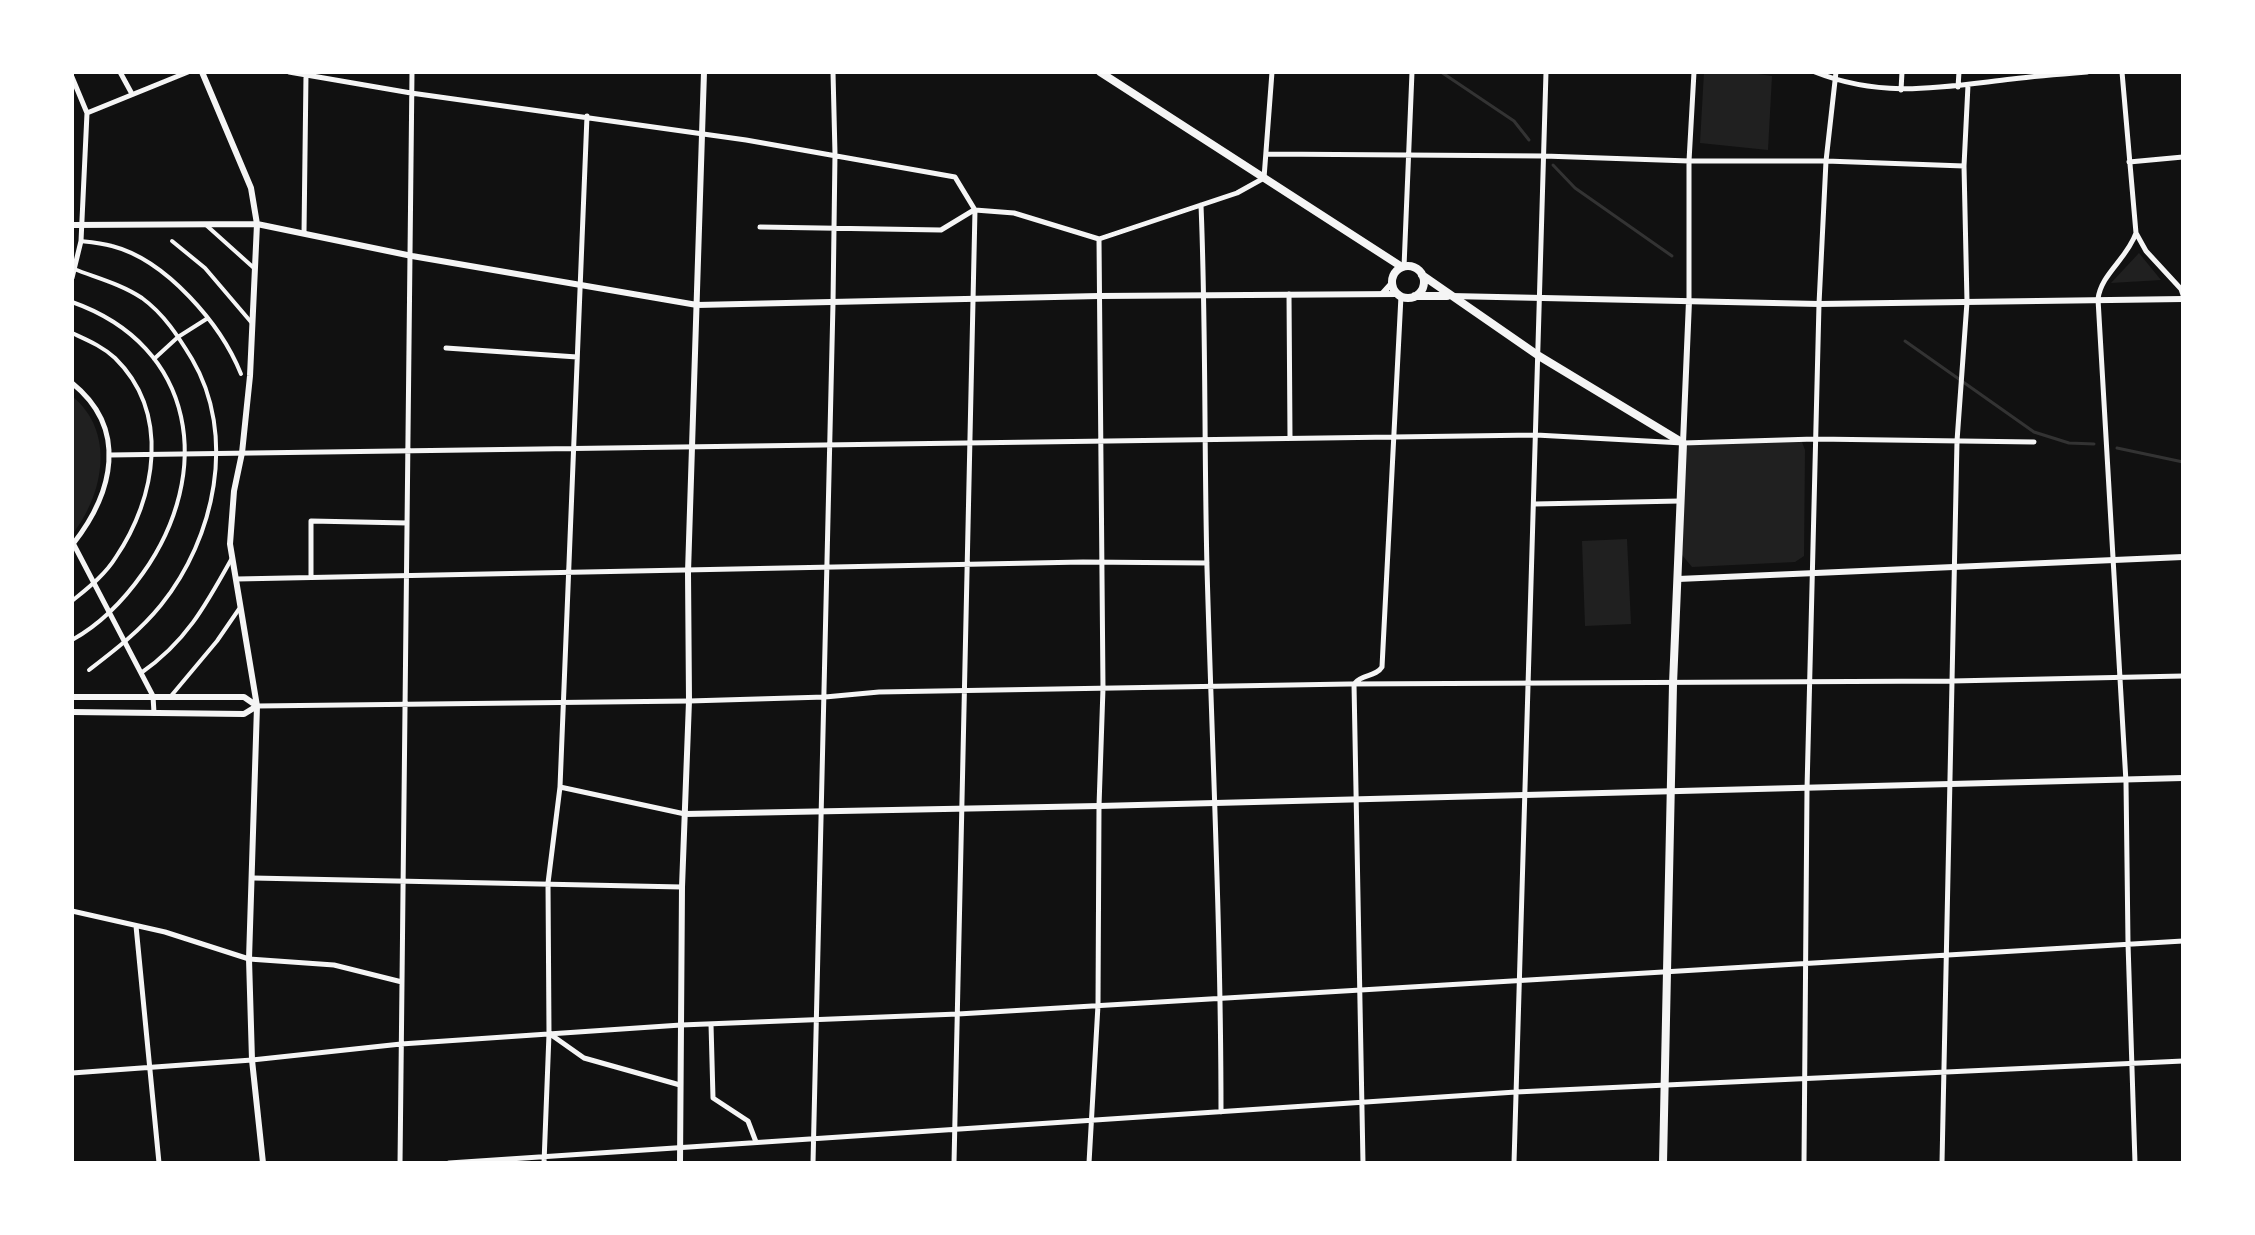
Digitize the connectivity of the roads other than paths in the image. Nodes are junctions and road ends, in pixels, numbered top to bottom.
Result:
1 (120, 72) edge
2 (188, 72) edge
3 (202, 72) edge
4 (289, 72) edge
5 (412, 72) edge
6 (704, 72) edge
7 (833, 72) edge
8 (1100, 72) edge
9 (1272, 72) edge
10 (1412, 72) edge
11 (1546, 72) edge
12 (1694, 72) edge
13 (1815, 72) edge
14 (1836, 72) edge
15 (1902, 72) edge
16 (1959, 72) edge
17 (2087, 72) edge
18 (2122, 72) edge
19 (302, 74) edge
20 (2011, 75) edge
21 (72, 77) edge
22 (1836, 80) junction
23 (1968, 85) junction
24 (1958, 87) junction
25 (1901, 90) junction
26 (411, 93) junction
27 (132, 94) junction
28 (87, 113) junction
29 (587, 116) junction
30 (702, 134) junction
31 (835, 154) junction
32 (1267, 154) junction
33 (1410, 156) junction
34 (1544, 156) junction
35 (2183, 157) edge
36 (1689, 161) junction
37 (1826, 161) junction
38 (2129, 162) junction
39 (1964, 166) junction
40 (1264, 178) junction
41 (1201, 205) junction
42 (975, 210) junction
43 (205, 223) junction
44 (257, 224) junction
45 (76, 225) edge
46 (760, 227) dead end
47 (834, 228) junction
48 (304, 233) junction
49 (2136, 233) junction
50 (1099, 239) junction
51 (81, 241) junction
52 (172, 241) dead end
53 (1383, 255) junction
54 (412, 256) junction
55 (1403, 267) junction
56 (73, 269) edge
57 (255, 269) junction
58 (1422, 275) junction
59 (72, 278) edge
60 (1393, 278) junction
61 (580, 285) junction
62 (1383, 293) junction
63 (1289, 294) junction
64 (1399, 295) junction
65 (1099, 296) junction
66 (1415, 296) junction
67 (1448, 296) junction
68 (1205, 297) junction
69 (1539, 297) junction
70 (2183, 297) edge
71 (974, 299) junction
72 (2098, 299) junction
73 (1689, 301) junction
74 (72, 302) edge
75 (1967, 302) junction
76 (833, 303) junction
77 (1819, 304) junction
78 (697, 305) junction
79 (208, 318) junction
80 (252, 324) junction
81 (72, 333) edge
82 (178, 337) junction
83 (446, 348) dead end
84 (1539, 356) junction
85 (577, 357) junction
86 (154, 359) junction
87 (241, 374) dead end
88 (72, 383) edge
89 (1536, 435) junction
90 (1394, 437) junction
91 (1290, 438) junction
92 (1206, 439) junction
93 (1815, 439) junction
94 (1101, 440) junction
95 (1957, 441) junction
96 (969, 442) junction
97 (2034, 442) dead end
98 (1683, 443) junction
99 (829, 445) junction
100 (692, 447) junction
101 (574, 449) junction
102 (409, 452) junction
103 (242, 453) junction
104 (153, 454) junction
105 (186, 454) junction
106 (217, 454) junction
107 (110, 455) junction
108 (1680, 501) junction
109 (1535, 504) junction
110 (407, 523) junction
111 (73, 544) edge
112 (2183, 557) edge
113 (232, 558) junction
114 (2114, 560) junction
115 (1102, 562) junction
116 (1207, 563) junction
117 (967, 565) junction
118 (1955, 567) junction
119 (827, 569) junction
120 (569, 571) junction
121 (688, 572) junction
122 (1812, 573) junction
123 (407, 575) junction
124 (311, 577) junction
125 (237, 579) junction
126 (1678, 579) junction
127 (94, 582) junction
128 (72, 601) edge
129 (239, 609) junction
130 (110, 613) junction
131 (72, 640) edge
132 (126, 643) junction
133 (89, 670) dead end
134 (141, 673) junction
135 (2183, 676) edge
136 (2121, 678) junction
137 (1952, 681) junction
138 (1810, 682) junction
139 (1354, 684) junction
140 (1529, 684) junction
141 (1673, 684) junction
142 (1211, 687) junction
143 (1103, 688) junction
144 (965, 690) junction
145 (89, 696) junction
146 (153, 696) junction
147 (72, 697) edge
148 (169, 697) junction
149 (825, 697) junction
150 (564, 700) junction
151 (689, 701) junction
152 (404, 703) junction
153 (257, 706) junction
154 (72, 712) edge
155 (90, 712) junction
156 (154, 713) junction
157 (2183, 778) edge
158 (2126, 782) junction
159 (1952, 786) junction
160 (560, 787) junction
161 (1807, 789) junction
162 (1672, 793) junction
163 (1525, 796) junction
164 (1357, 800) junction
165 (1213, 803) junction
166 (1099, 806) junction
167 (962, 809) junction
168 (821, 812) junction
169 (685, 814) junction
170 (253, 878) junction
171 (402, 883) junction
172 (548, 883) junction
173 (682, 887) junction
174 (72, 911) edge
175 (136, 926) junction
176 (2183, 941) edge
177 (2128, 943) junction
178 (1946, 953) junction
179 (249, 959) junction
180 (1806, 962) junction
181 (1668, 971) junction
182 (1520, 980) junction
183 (402, 982) junction
184 (1361, 989) junction
185 (1221, 996) junction
186 (1098, 1005) junction
187 (958, 1014) junction
188 (816, 1021) junction
189 (711, 1024) junction
190 (681, 1025) junction
191 (549, 1034) junction
192 (401, 1044) junction
193 (252, 1060) junction
194 (2183, 1061) edge
195 (2132, 1063) junction
196 (151, 1067) junction
197 (72, 1073) edge
198 (1944, 1073) junction
199 (1805, 1078) junction
200 (680, 1085) junction
201 (1665, 1085) junction
202 (1516, 1092) junction
203 (1364, 1102) junction
204 (1221, 1112) junction
205 (1090, 1121) junction
206 (955, 1129) junction
207 (814, 1138) junction
208 (756, 1142) junction
209 (680, 1148) junction
210 (544, 1160) edge
211 (159, 1163) edge
212 (263, 1163) edge
213 (400, 1163) edge
214 (449, 1163) edge
215 (680, 1163) edge
216 (813, 1163) edge
217 (954, 1163) edge
218 (1089, 1163) edge
219 (1363, 1163) edge
220 (1514, 1163) edge
221 (1663, 1163) edge
222 (1804, 1163) edge
223 (1942, 1163) edge
224 (2135, 1163) edge

1 - 27 street
2 - 27 street
3 - 44 street
4 - 19 street
5 - 26 street
6 - 30 street
7 - 31 street
8 - 40 main road
9 - 32 street
10 - 33 street
11 - 34 street
12 - 36 street
13 - 22 street
14 - 22 street
15 - 25 street
16 - 24 street
17 - 20 street
18 - 38 street
19 - 26 street
19 - 48 street
20 - 23 street
21 - 28 street
22 - 25 street
22 - 37 street
23 - 24 street
23 - 39 street
24 - 25 street
26 - 29 street
26 - 54 street
27 - 28 street
28 - 45 street
29 - 30 street
29 - 61 street
30 - 31 street
30 - 78 street
31 - 42 street
31 - 47 street
32 - 33 street
32 - 40 street
33 - 34 street
33 - 55 street
34 - 36 street
34 - 69 street
35 - 38 street
36 - 37 street
36 - 73 street
37 - 39 street
37 - 77 street
38 - 49 street
39 - 75 street
40 - 41 street
40 - 53 main road
41 - 50 street
41 - 68 street
42 - 47 street
42 - 50 street
42 - 71 street
43 - 44 street
43 - 45 street
43 - 57 street
44 - 48 street
44 - 57 street
45 - 51 street
46 - 47 street
47 - 76 street
48 - 54 street
49 - 70 street
49 - 72 street
50 - 65 street
51 - 56 street
51 - 79 street
52 - 80 street
53 - 55 main road
53 - 60 main road
54 - 61 street
54 - 102 street
55 - 58 main road
55 - 60 main road
56 - 59 street
56 - 82 street
57 - 80 street
58 - 66 main road
58 - 67 main road
60 - 62 street
60 - 64 main road
61 - 78 street
61 - 85 street
62 - 63 street
62 - 64 street
63 - 68 street
63 - 91 street
64 - 66 main road
64 - 90 street
65 - 68 street
65 - 71 street
65 - 94 street
66 - 67 main road
67 - 69 street
67 - 84 main road
68 - 92 street
69 - 73 street
69 - 84 street
70 - 72 street
71 - 76 street
71 - 96 street
72 - 75 street
72 - 114 street
73 - 77 street
73 - 98 street
74 - 86 street
75 - 77 street
75 - 95 street
76 - 78 street
76 - 99 street
77 - 93 street
78 - 100 street
79 - 82 street
79 - 87 street
80 - 103 street
81 - 104 street
82 - 86 street
82 - 106 street
83 - 85 street
84 - 89 street
84 - 98 main road
85 - 101 street
86 - 105 street
88 - 107 street
89 - 90 street
89 - 98 street
89 - 109 street
90 - 91 street
90 - 139 street
91 - 92 street
92 - 94 street
92 - 116 street
93 - 95 street
93 - 98 street
93 - 122 street
94 - 96 street
94 - 115 street
95 - 97 street
95 - 118 street
96 - 99 street
96 - 117 street
98 - 108 main road
99 - 100 street
99 - 119 street
100 - 101 street
100 - 121 street
101 - 102 street
101 - 120 street
102 - 103 street
102 - 110 street
103 - 106 street
103 - 113 street
104 - 105 street
104 - 107 street
104 - 127 street
105 - 106 street
105 - 130 street
106 - 132 street
107 - 111 street
108 - 109 street
108 - 126 main road
109 - 140 street
110 - 123 street
110 - 124 street
111 - 127 street
112 - 114 street
113 - 125 street
113 - 134 street
114 - 118 street
114 - 136 street
115 - 116 street
115 - 117 street
115 - 143 street
116 - 142 street
117 - 119 street
117 - 144 street
118 - 122 street
118 - 137 street
119 - 121 street
119 - 149 street
120 - 121 street
120 - 123 street
120 - 150 street
121 - 151 street
122 - 126 street
122 - 138 street
123 - 124 street
123 - 152 street
124 - 125 street
125 - 129 street
126 - 141 main road
127 - 128 street
127 - 130 street
129 - 148 street
129 - 153 street
130 - 131 street
130 - 132 street
132 - 133 street
132 - 134 street
134 - 146 street
135 - 136 street
136 - 137 street
136 - 158 street
137 - 138 street
137 - 159 street
138 - 141 street
138 - 161 street
139 - 140 street
139 - 142 street
139 - 164 street
140 - 141 street
140 - 163 street
141 - 162 main road
142 - 143 street
142 - 165 street
143 - 144 street
143 - 166 street
144 - 149 street
144 - 167 street
145 - 146 street
145 - 147 street
145 - 155 street
146 - 148 street
146 - 156 street
148 - 153 street
149 - 151 street
149 - 168 street
150 - 151 street
150 - 152 street
150 - 160 street
151 - 169 street
152 - 153 street
152 - 171 street
153 - 156 street
153 - 170 street
154 - 155 street
155 - 156 street
157 - 158 street
158 - 159 street
158 - 177 street
159 - 161 street
159 - 178 street
160 - 169 street
160 - 172 street
161 - 162 street
161 - 180 street
162 - 163 street
162 - 181 main road
163 - 164 street
163 - 182 street
164 - 165 street
164 - 184 street
165 - 166 street
165 - 185 street
166 - 167 street
166 - 186 street
167 - 168 street
167 - 187 street
168 - 169 street
168 - 188 street
169 - 173 street
170 - 171 street
170 - 179 street
171 - 172 street
171 - 183 street
172 - 173 street
172 - 191 street
173 - 190 street
174 - 175 street
175 - 179 street
175 - 196 street
176 - 177 street
177 - 178 street
177 - 195 street
178 - 180 street
178 - 198 street
179 - 183 street
179 - 193 street
180 - 181 street
180 - 199 street
181 - 182 street
181 - 201 main road
182 - 184 street
182 - 202 street
183 - 192 street
184 - 185 street
184 - 203 street
185 - 186 street
185 - 204 street
186 - 187 street
186 - 205 street
187 - 188 street
187 - 206 street
188 - 189 street
188 - 207 street
189 - 190 street
189 - 208 street
190 - 191 street
190 - 200 street
191 - 192 street
191 - 200 street
191 - 210 street
192 - 193 street
192 - 213 street
193 - 196 street
193 - 212 street
194 - 195 street
195 - 198 street
195 - 224 street
196 - 197 street
196 - 211 street
198 - 199 street
198 - 223 street
199 - 201 street
199 - 222 street
200 - 209 street
201 - 202 street
201 - 221 main road
202 - 203 street
202 - 220 street
203 - 204 street
203 - 219 street
204 - 205 street
205 - 206 street
205 - 218 street
206 - 207 street
206 - 217 street
207 - 208 street
207 - 216 street
208 - 209 street
209 - 210 street
209 - 215 street
210 - 214 street

